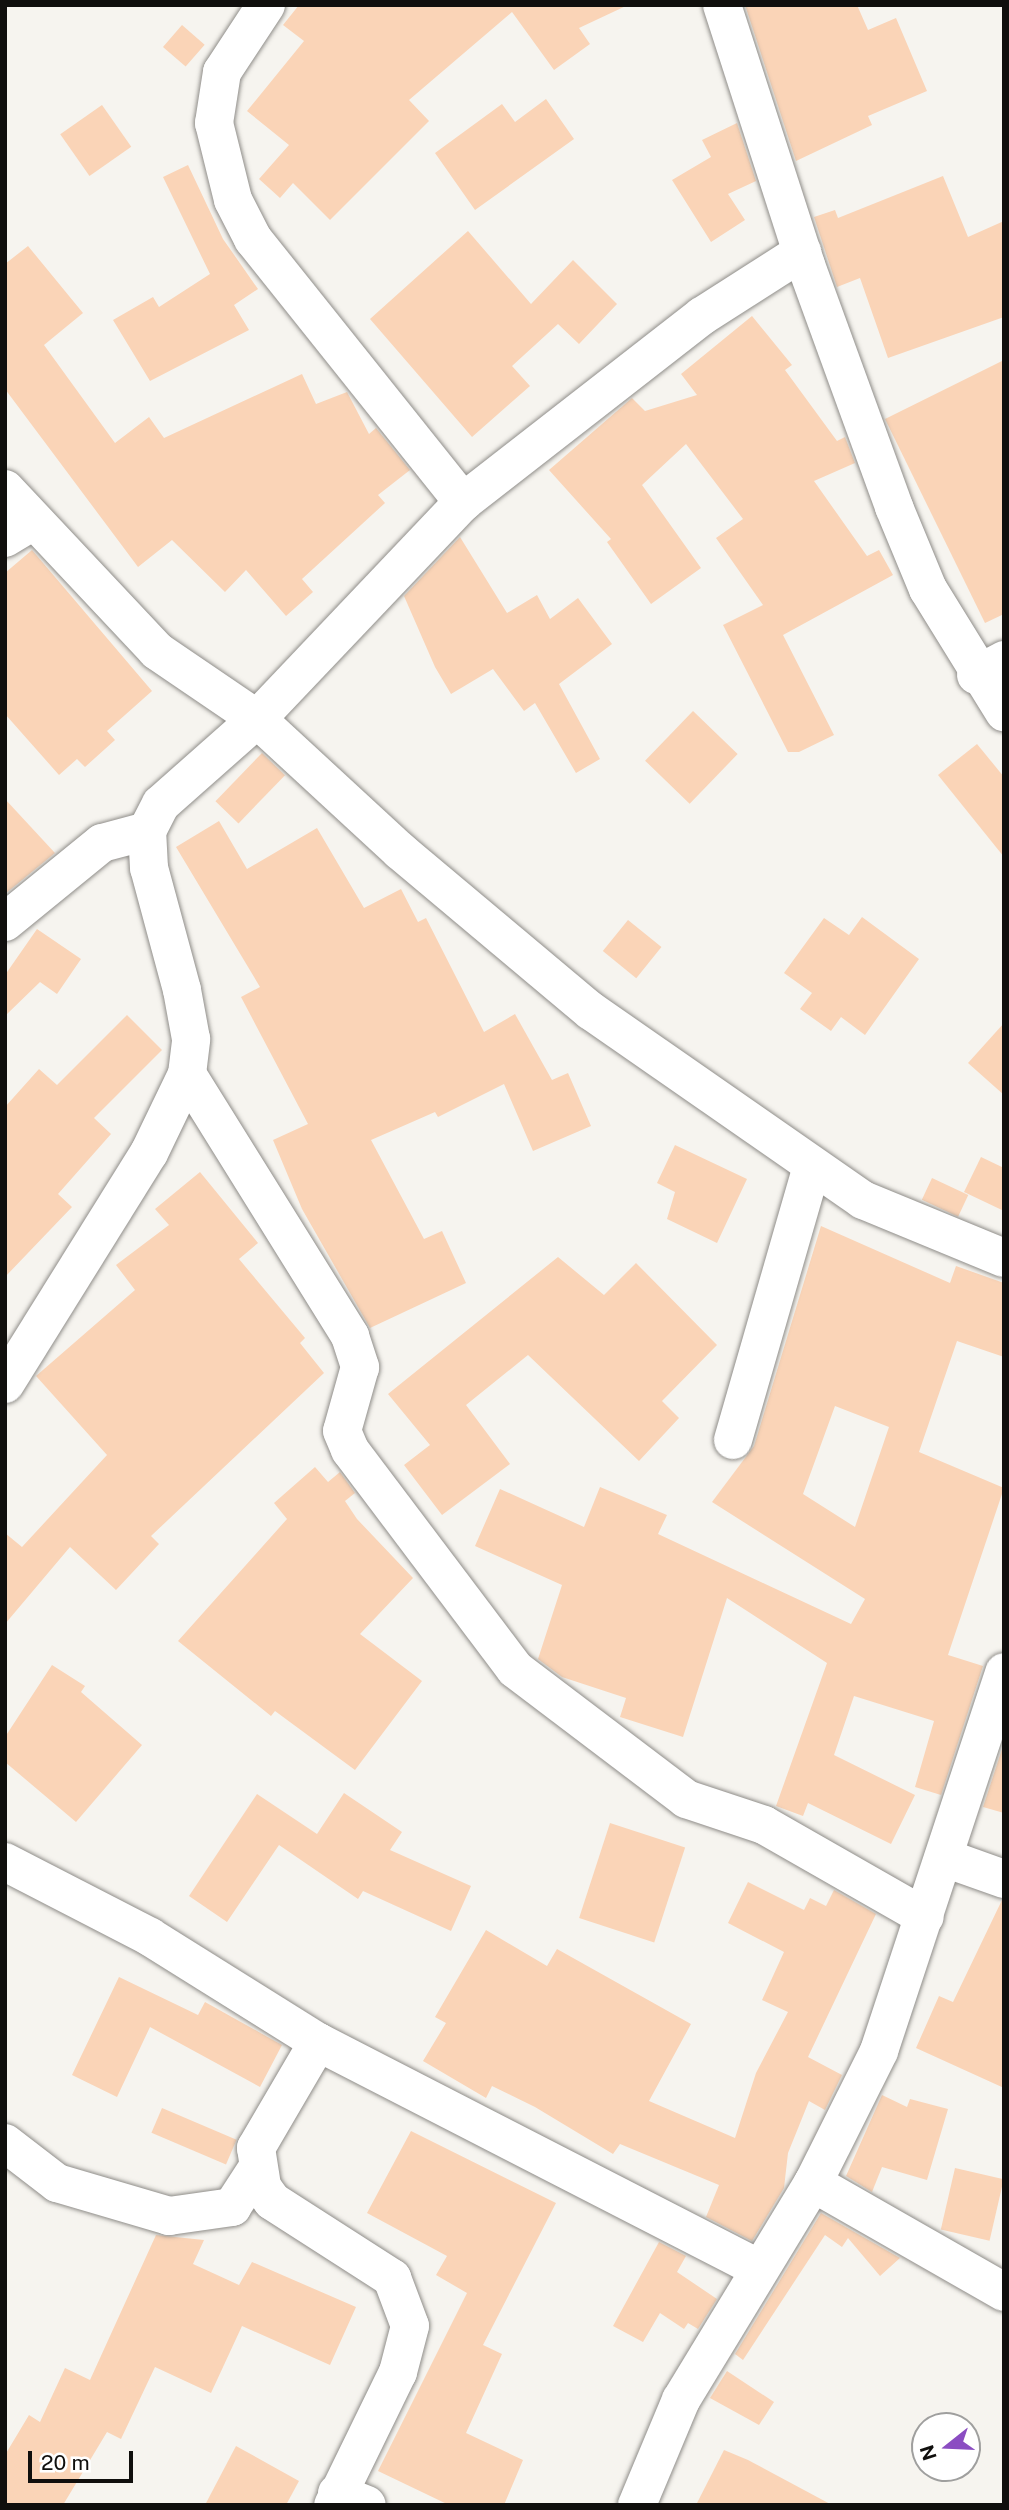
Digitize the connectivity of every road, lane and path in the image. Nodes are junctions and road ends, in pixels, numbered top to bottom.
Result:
1 (266, 5) edge
2 (722, 5) edge
3 (802, 252) junction
4 (5, 489) edge
5 (463, 502) junction
6 (19, 530) edge
7 (990, 667) edge
8 (1004, 712) edge
9 (257, 719) junction
10 (147, 831) junction
11 (5, 922) edge
12 (187, 1074) junction
13 (811, 1168) junction
14 (1004, 1258) edge
15 (5, 1384) edge
16 (733, 1440) dead end
17 (1004, 1672) edge
18 (945, 1858) junction
19 (5, 1862) edge
20 (1004, 1879) edge
21 (925, 1917) junction
22 (318, 2042) junction
23 (5, 2143) edge
24 (258, 2167) junction
25 (813, 2183) junction
26 (758, 2268) junction
27 (1004, 2292) edge
28 (346, 2501) edge
29 (637, 2505) edge

1 - 5 street
2 - 3 street
3 - 5 street
3 - 7 street
4 - 6 street
5 - 9 street
6 - 9 street
7 - 8 street
9 - 10 street
9 - 13 street
10 - 11 street
10 - 12 street
12 - 15 street
12 - 21 street
13 - 14 street
13 - 16 street
17 - 18 street
18 - 20 street
18 - 21 street
19 - 22 street
21 - 25 street
22 - 24 street
22 - 26 street
23 - 24 street
24 - 28 street
25 - 26 street
25 - 27 street
26 - 29 street

